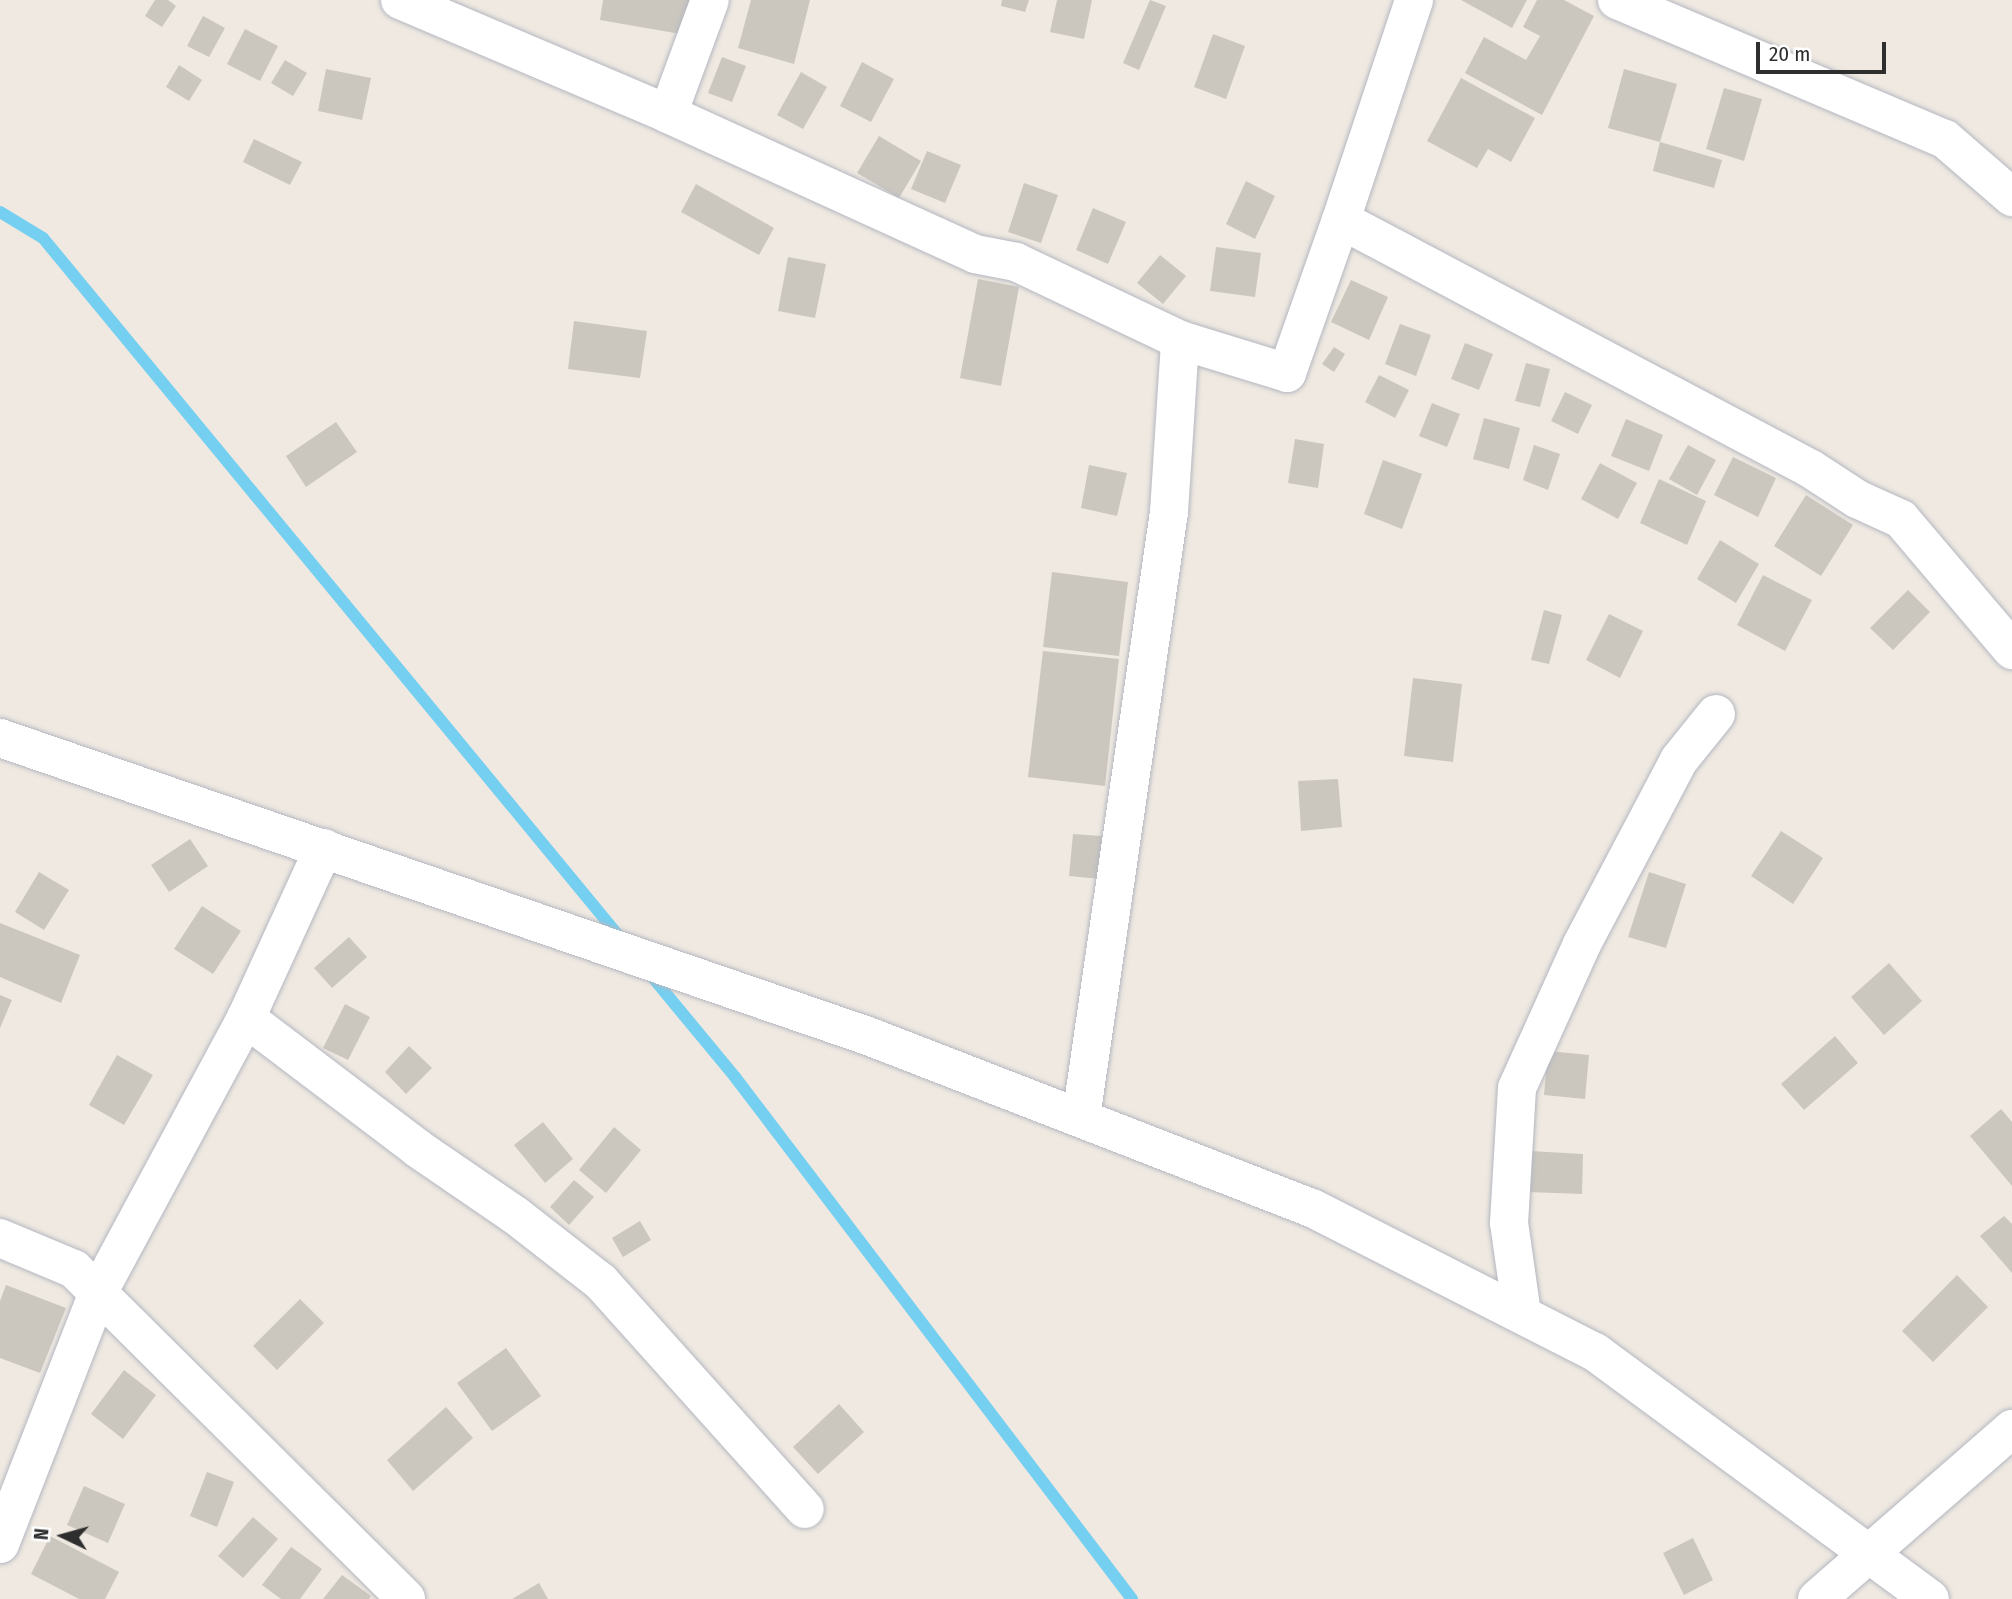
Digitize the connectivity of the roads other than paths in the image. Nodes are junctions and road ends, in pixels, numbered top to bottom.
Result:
1 (400, 0) edge
2 (710, 0) edge
3 (1414, 0) edge
4 (1617, 0) edge
5 (668, 114) junction
6 (2012, 197) edge
7 (1341, 220) junction
8 (1180, 340) junction
9 (2012, 650) edge
10 (1716, 714) dead end
11 (2, 747) edge
12 (324, 848) junction
13 (246, 1018) junction
14 (1081, 1118) junction
15 (0, 1238) edge
16 (98, 1293) junction
17 (1522, 1314) junction
18 (2012, 1429) edge
19 (805, 1509) dead end
20 (0, 1544) edge
21 (1872, 1554) junction
22 (406, 1599) edge
23 (1817, 1599) edge
24 (1930, 1599) edge

1 - 5 street
2 - 5 street
3 - 7 street
4 - 6 street
5 - 8 street
7 - 8 street
7 - 9 street
8 - 14 street
10 - 17 street
11 - 12 street
12 - 13 street
12 - 14 street
13 - 16 street
13 - 19 street
14 - 17 street
15 - 16 street
16 - 20 street
16 - 22 street
17 - 21 street
18 - 21 street
21 - 23 street
21 - 24 street

